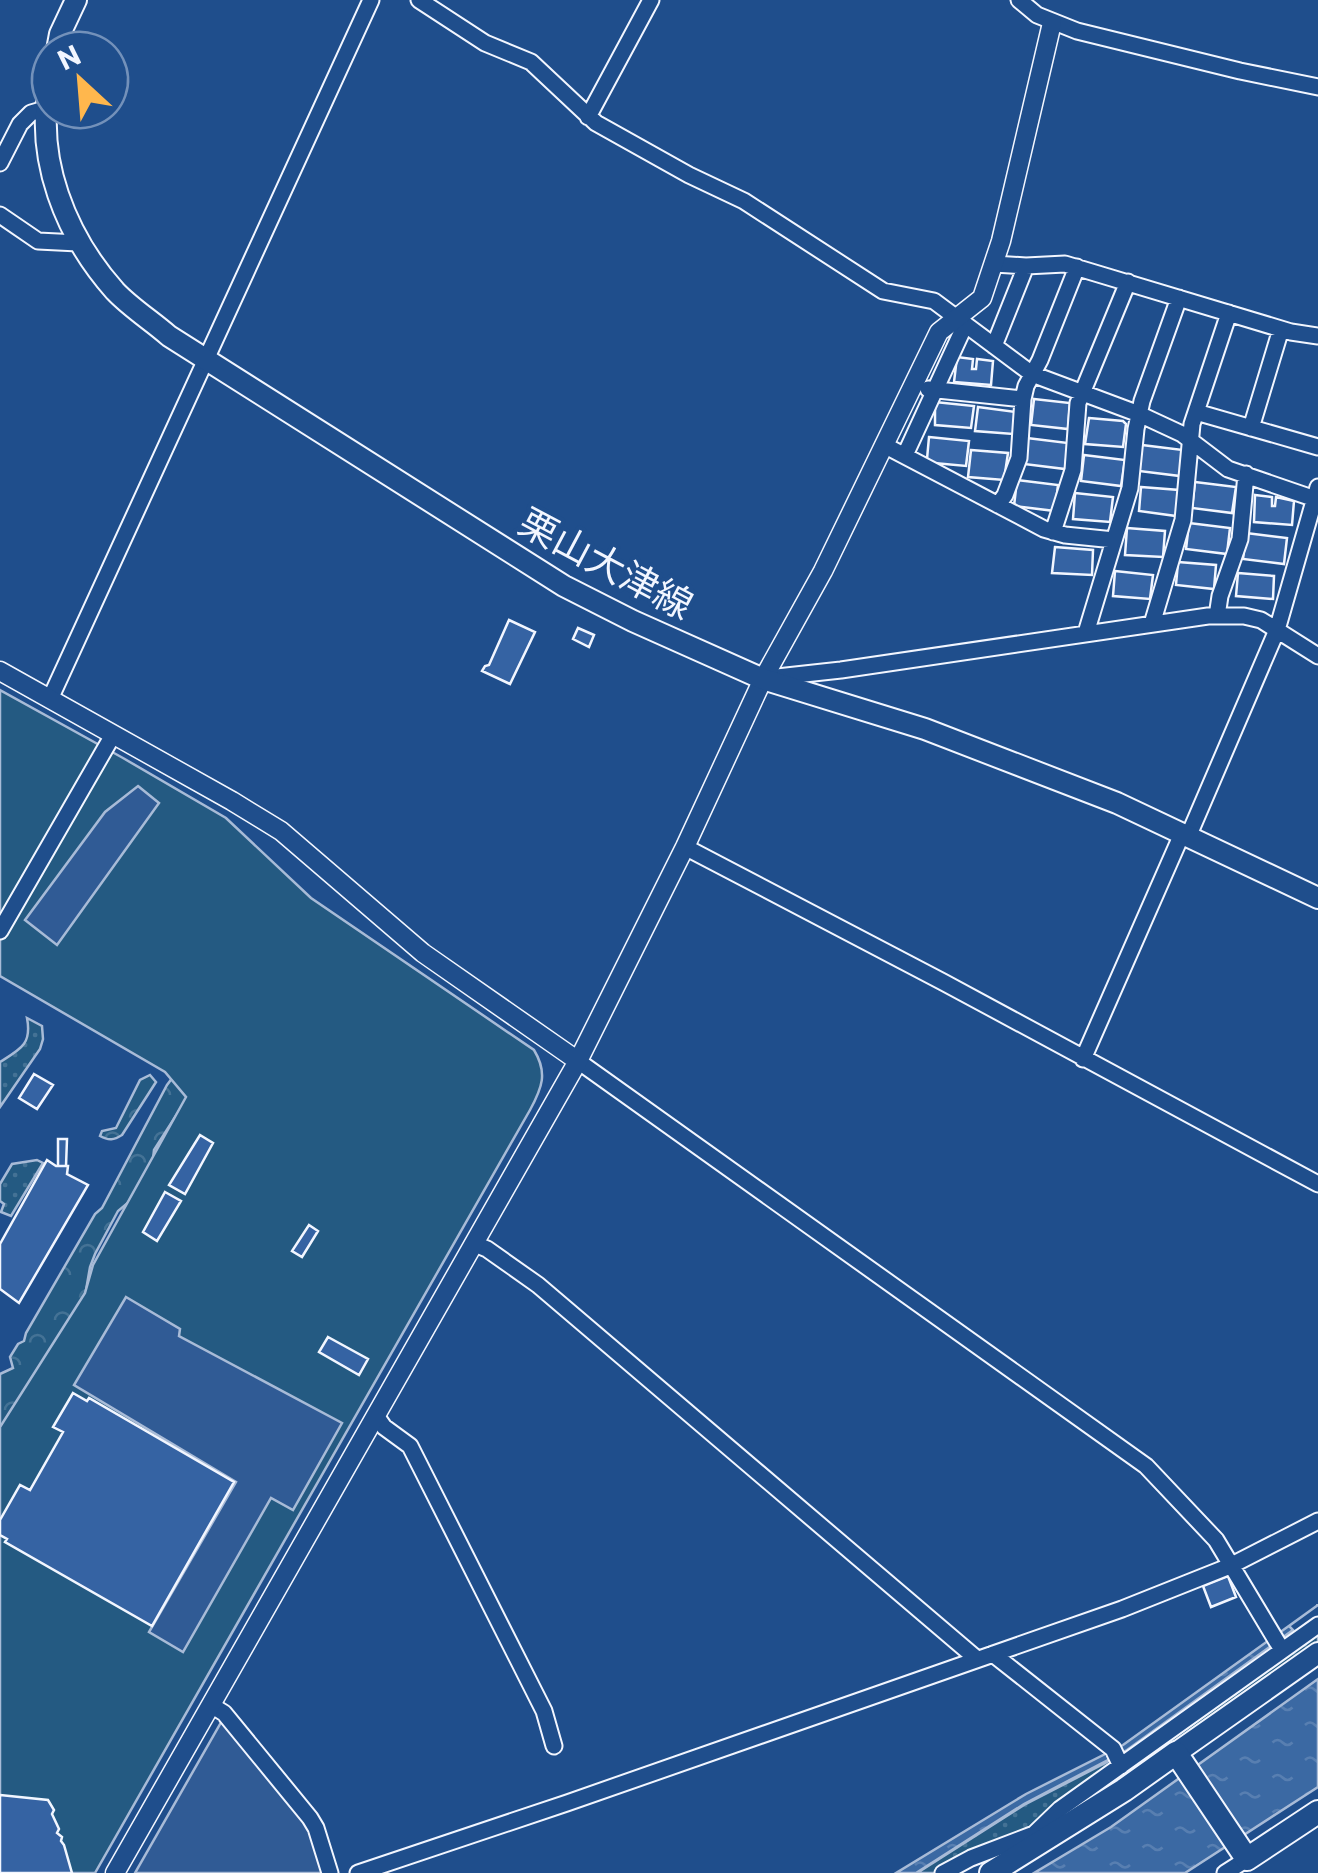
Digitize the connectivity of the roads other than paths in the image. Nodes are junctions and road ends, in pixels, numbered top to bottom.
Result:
1 (76, 0) edge
2 (371, 0) edge
3 (419, 0) edge
4 (651, 0) edge
5 (1018, 0) edge
6 (1052, 23) junction
7 (62, 30) edge
8 (1318, 87) edge
9 (30, 114) edge
10 (588, 116) junction
11 (46, 130) edge
12 (0, 163) edge
13 (0, 215) edge
14 (78, 242) junction
15 (994, 264) junction
16 (1026, 266) junction
17 (1077, 267) junction
18 (1128, 282) junction
19 (1179, 298) junction
20 (1229, 313) junction
21 (959, 322) junction
22 (1280, 328) junction
23 (1318, 336) edge
24 (994, 346) junction
25 (206, 358) junction
26 (1032, 374) junction
27 (914, 383) junction
28 (934, 390) junction
29 (1082, 393) junction
30 (1023, 400) junction
31 (1196, 412) junction
32 (1139, 414) junction
33 (1251, 428) junction
34 (1190, 440) junction
35 (884, 444) junction
36 (1318, 448) edge
37 (905, 455) junction
38 (1246, 474) junction
39 (1317, 495) edge
40 (998, 505) junction
41 (1053, 532) junction
42 (1114, 540) junction
43 (1217, 616) junction
44 (1152, 624) junction
45 (1277, 630) junction
46 (1086, 632) junction
47 (1318, 656) edge
48 (0, 672) edge
49 (763, 678) junction
50 (50, 700) junction
51 (113, 735) junction
52 (1185, 836) junction
53 (685, 848) junction
54 (1318, 898) edge
55 (0, 931) edge
56 (1083, 1059) junction
57 (578, 1062) junction
58 (1318, 1184) edge
59 (475, 1244) junction
60 (383, 1425) junction
61 (1318, 1521) edge
62 (1230, 1566) junction
63 (1318, 1625) edge
64 (1282, 1650) junction
65 (1318, 1653) edge
66 (985, 1656) junction
67 (211, 1705) junction
68 (554, 1746) dead end
69 (1179, 1757) junction
70 (1121, 1766) junction
71 (1318, 1812) edge
72 (1037, 1838) junction
73 (1250, 1863) edge
74 (115, 1873) edge
75 (330, 1873) edge
76 (358, 1873) edge
77 (943, 1873) edge
78 (991, 1873) edge
79 (1225, 1873) edge

1 - 7 main road
2 - 25 street
3 - 10 street
4 - 10 street
5 - 6 street
6 - 8 street
6 - 15 street
9 - 12 street
10 - 21 street
11 - 14 main road, 栗山大津線
13 - 14 street
14 - 25 main road, 栗山大津線
15 - 16 street
15 - 21 street
16 - 17 street
16 - 24 street
17 - 18 street
17 - 26 street
18 - 19 street
18 - 29 street
19 - 20 street
19 - 32 street
20 - 22 street
20 - 31 street
21 - 24 street
21 - 27 street
21 - 28 street
22 - 23 street
22 - 33 street
24 - 26 street
25 - 49 main road, 栗山大津線
25 - 50 street
26 - 29 street
26 - 30 street
27 - 28 street
27 - 35 street
28 - 30 street
28 - 37 street
29 - 32 street
29 - 41 street
30 - 40 street
31 - 33 street
31 - 34 street
32 - 34 street
32 - 42 street
33 - 36 street
34 - 38 street
34 - 44 street
35 - 37 street
35 - 49 street
37 - 40 street
38 - 39 street
38 - 43 street
39 - 45 street
40 - 41 street
41 - 42 street
42 - 46 street
43 - 44 street
43 - 45 street
44 - 46 street
45 - 47 street
45 - 52 street
46 - 49 street
48 - 50 street
49 - 52 main road, 栗山大津線
49 - 53 street
50 - 51 street
51 - 55 street
51 - 57 street
52 - 54 main road, 栗山大津線
52 - 56 street
53 - 56 street
53 - 57 street
56 - 58 street
57 - 59 street
57 - 62 street
59 - 60 street
59 - 66 street
60 - 67 street
60 - 68 street
61 - 62 street
62 - 64 street
62 - 66 street
63 - 64 street
64 - 70 street
65 - 69 main road
66 - 70 street
66 - 76 street
67 - 74 street
67 - 75 street
69 - 72 main road
69 - 73 main road
70 - 72 street
71 - 73 main road
72 - 77 street
72 - 78 main road
73 - 79 street

